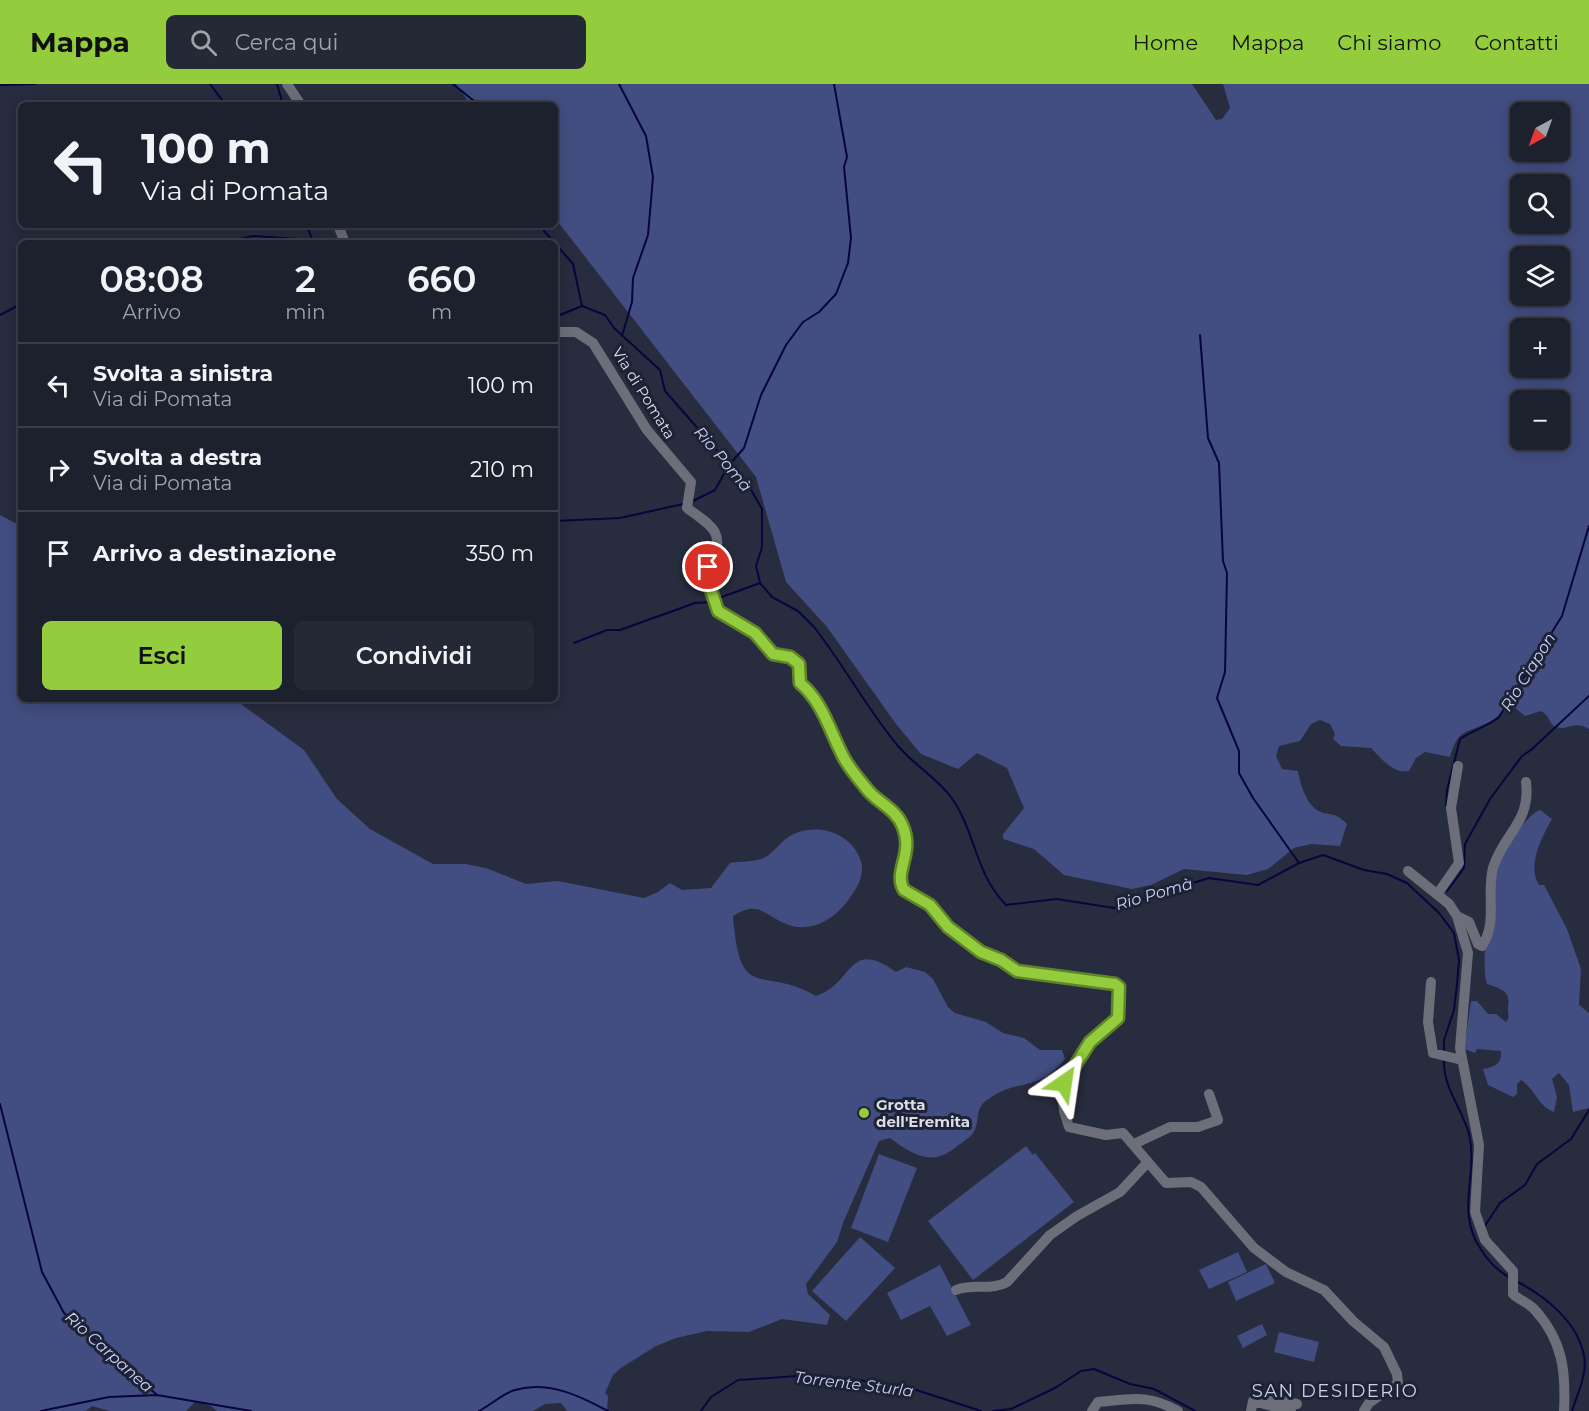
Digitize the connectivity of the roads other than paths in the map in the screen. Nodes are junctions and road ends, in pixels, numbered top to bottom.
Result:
1 (287, 84) edge
2 (299, 102) edge
3 (558, 332) edge
4 (1458, 766) dead end
5 (1526, 782) dead end
6 (1408, 871) dead end
7 (1438, 893) junction
8 (1457, 916) junction
9 (1431, 982) dead end
10 (1462, 1059) junction
11 (1209, 1094) dead end
12 (1134, 1144) junction
13 (1147, 1163) junction
14 (956, 1290) dead end
15 (1252, 1406) edge
16 (1294, 1408) edge
17 (1092, 1411) edge
18 (1178, 1411) edge
19 (1364, 1411) edge
20 (1564, 1411) edge

1 - 2 street
3 - 12 street, Via di Pomata
4 - 7 street
5 - 8 street
6 - 7 street
7 - 8 street
8 - 10 street
9 - 10 street
10 - 20 street
11 - 12 street
12 - 13 street
13 - 14 street
13 - 19 street
15 - 16 street
17 - 18 street

